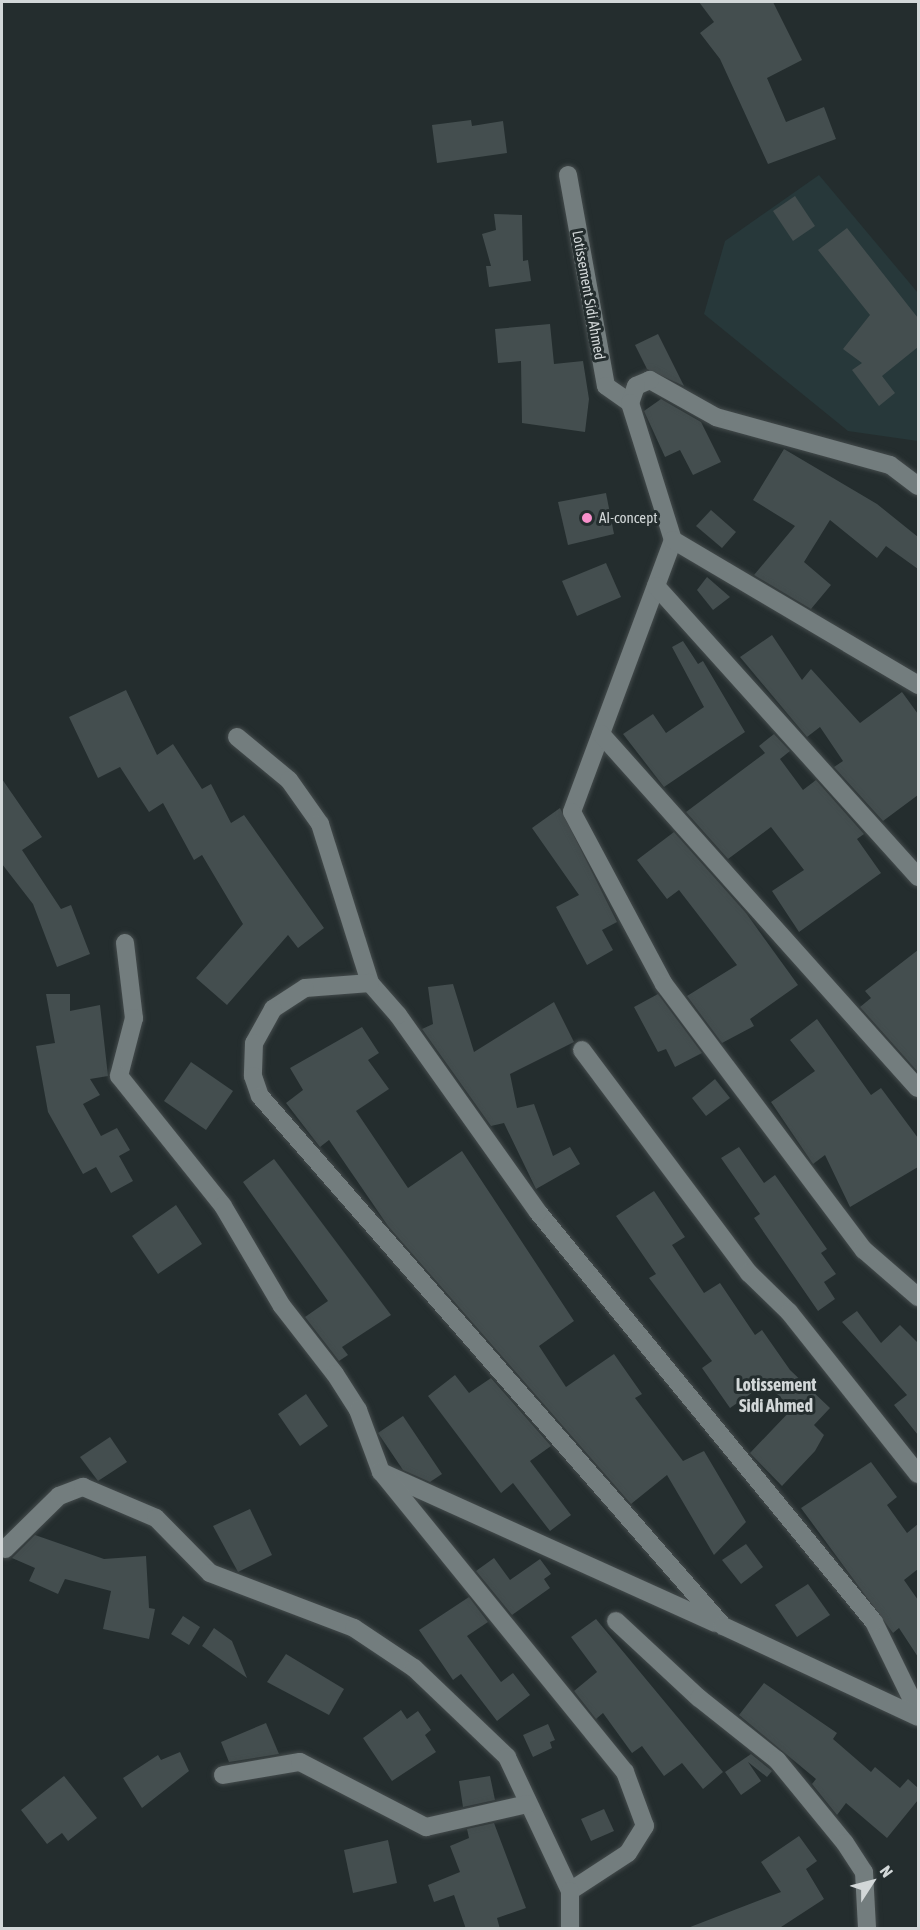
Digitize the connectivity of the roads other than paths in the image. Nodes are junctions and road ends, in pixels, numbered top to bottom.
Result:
1 (568, 175) dead end
2 (630, 404) junction
3 (918, 486) edge
4 (673, 540) junction
5 (656, 586) junction
6 (918, 685) edge
7 (601, 734) junction
8 (237, 737) dead end
9 (918, 878) edge
10 (125, 943) dead end
11 (370, 983) junction
12 (582, 1050) dead end
13 (918, 1088) edge
14 (918, 1297) edge
15 (381, 1472) junction
16 (918, 1474) edge
17 (5, 1549) dead end
18 (616, 1621) dead end
19 (723, 1626) junction
20 (918, 1712) edge
21 (918, 1717) edge
22 (223, 1775) dead end
23 (527, 1804) junction
24 (570, 1892) junction
25 (570, 1929) edge
26 (867, 1929) edge

1 - 2 street, Lotissement Sidi Ahmed
2 - 3 street
2 - 4 street
4 - 5 street
4 - 6 street
5 - 7 street
5 - 9 street
7 - 13 street
7 - 14 street
8 - 11 street
10 - 15 street
11 - 19 street
11 - 20 street
12 - 16 street
15 - 19 street
15 - 24 street
17 - 23 street
18 - 26 street
19 - 21 street
22 - 23 street
23 - 24 street
24 - 25 street

